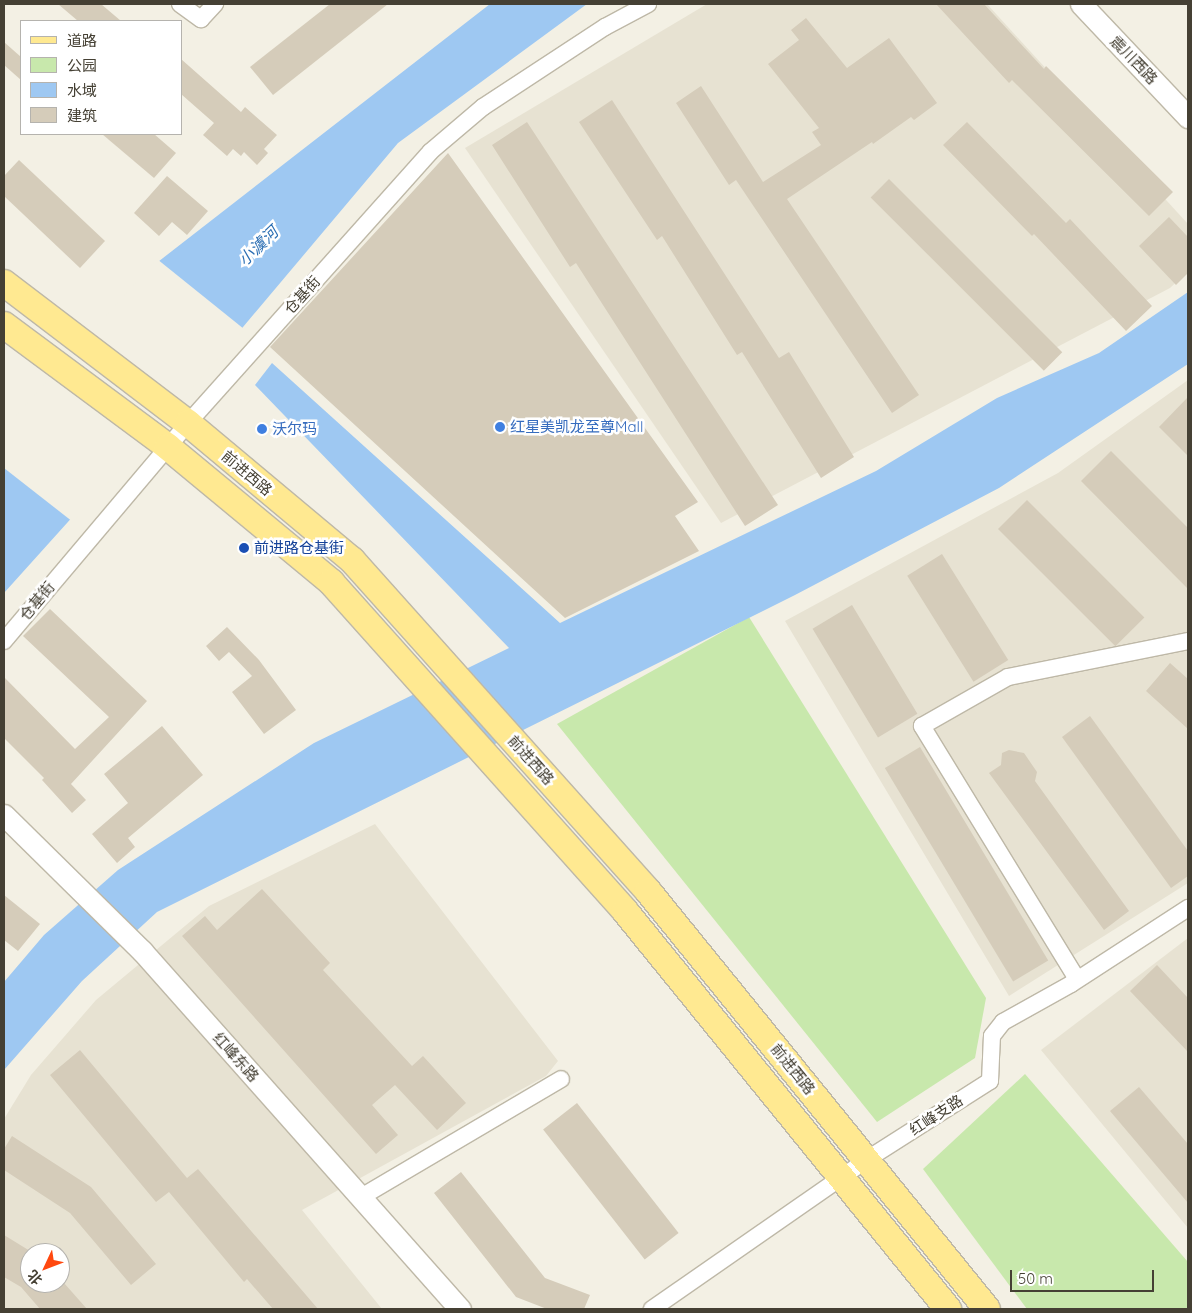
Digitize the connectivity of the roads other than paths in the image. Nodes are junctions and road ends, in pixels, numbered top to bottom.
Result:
1 (180, 4) edge
2 (215, 4) edge
3 (648, 4) edge
4 (1081, 4) edge
5 (1188, 117) edge
6 (4, 283) edge
7 (4, 325) edge
8 (181, 418) junction
9 (161, 441) junction
10 (4, 641) edge
11 (1188, 641) edge
12 (4, 815) edge
13 (1188, 908) edge
14 (1078, 979) junction
15 (561, 1080) dead end
16 (866, 1160) junction
17 (843, 1179) junction
18 (361, 1198) junction
19 (460, 1309) edge
20 (652, 1309) edge
21 (948, 1309) edge
22 (987, 1309) edge

1 - 2 street
3 - 8 street, 仓基街
4 - 5 street, 震川西路
6 - 8 main road, 前进西路
7 - 9 main road, 前进西路
8 - 9 street, 仓基街
8 - 16 main road, 前进西路
9 - 10 street, 仓基街
9 - 17 main road, 前进西路
11 - 14 street
12 - 18 street, 红峰东路
13 - 14 street, 红峰支路
14 - 16 street, 红峰支路
15 - 18 street
16 - 17 street, 红峰支路
16 - 22 main road, 前进西路
17 - 20 street, 红峰支路
17 - 21 main road, 前进西路
18 - 19 street, 红峰东路

